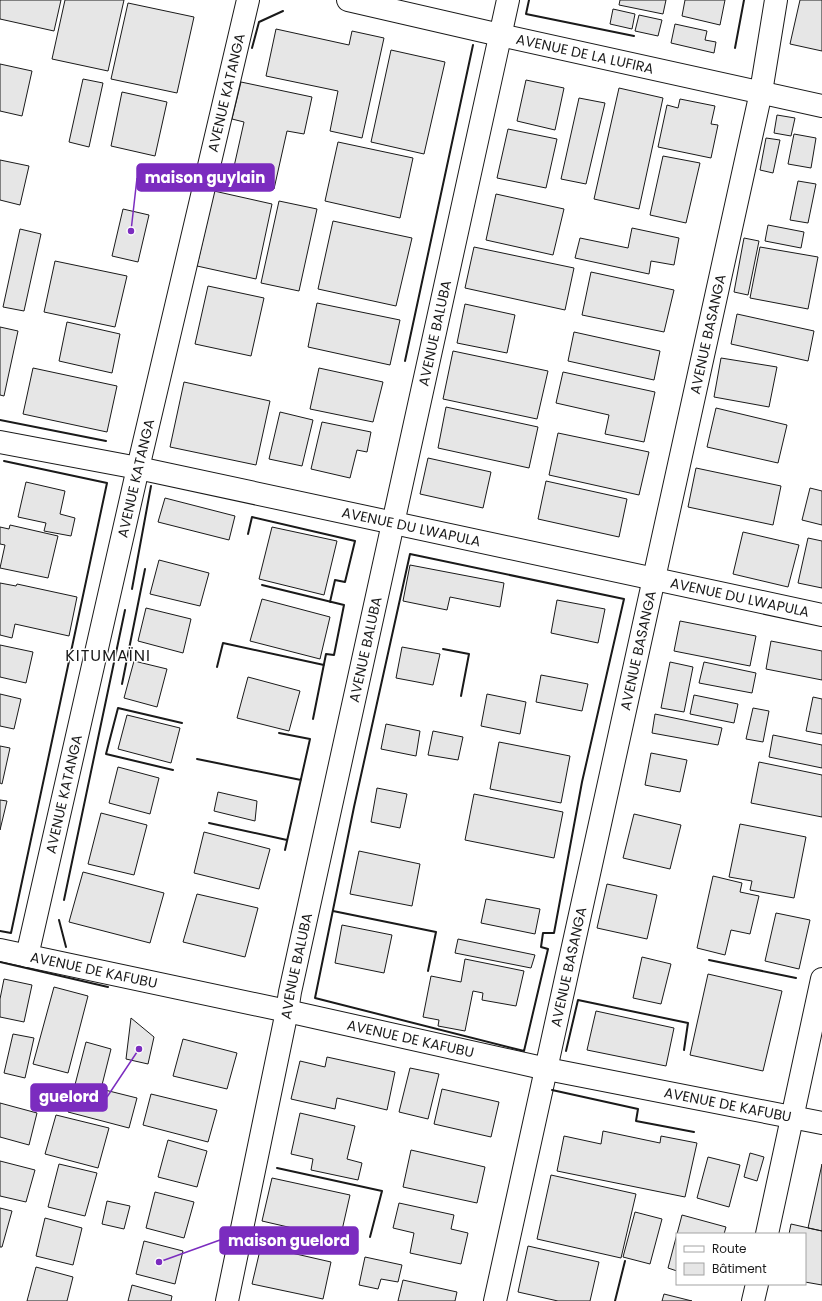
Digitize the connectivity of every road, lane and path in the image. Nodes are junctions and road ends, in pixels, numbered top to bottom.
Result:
1 (248, 0) edge
2 (348, 0) edge
3 (508, 0) edge
4 (776, 0) edge
5 (500, 35) junction
6 (761, 92) junction
7 (822, 106) edge
8 (0, 442) edge
9 (138, 468) junction
10 (393, 522) junction
11 (655, 579) junction
12 (822, 615) edge
13 (0, 950) edge
14 (27, 956) junction
15 (822, 979) edge
16 (287, 1011) junction
17 (548, 1069) junction
18 (793, 1117) junction
19 (822, 1123) edge
20 (768, 1233) edge
21 (757, 1285) edge
22 (227, 1301) edge
23 (496, 1301) edge
24 (753, 1301) edge

1 - 9 street, AVENUE KATANGA
2 - 5 street, AVENUE DE LA LUFIRA
3 - 5 street, AVENUE BALUBA
4 - 6 street, AVENUE BASANGA
5 - 6 street, AVENUE DE LA LUFIRA
5 - 10 street, AVENUE BALUBA
6 - 7 street, AVENUE DE LA LUFIRA
6 - 11 street, AVENUE BASANGA
8 - 9 street, AVENUE DU LWAPULA
9 - 10 street, AVENUE DU LWAPULA
9 - 14 street, AVENUE KATANGA
10 - 11 street, AVENUE DU LWAPULA
10 - 16 street, AVENUE BALUBA
11 - 12 street, AVENUE DU LWAPULA
11 - 17 street, AVENUE BASANGA
13 - 14 street, AVENUE DE KAFUBU
14 - 16 street, AVENUE DE KAFUBU
15 - 18 street
16 - 17 street, AVENUE DE KAFUBU
16 - 22 street, AVENUE BALUBA
17 - 18 street, AVENUE DE KAFUBU
17 - 23 street, AVENUE BASANGA
18 - 19 street, AVENUE DE KAFUBU
18 - 20 street
21 - 24 street

